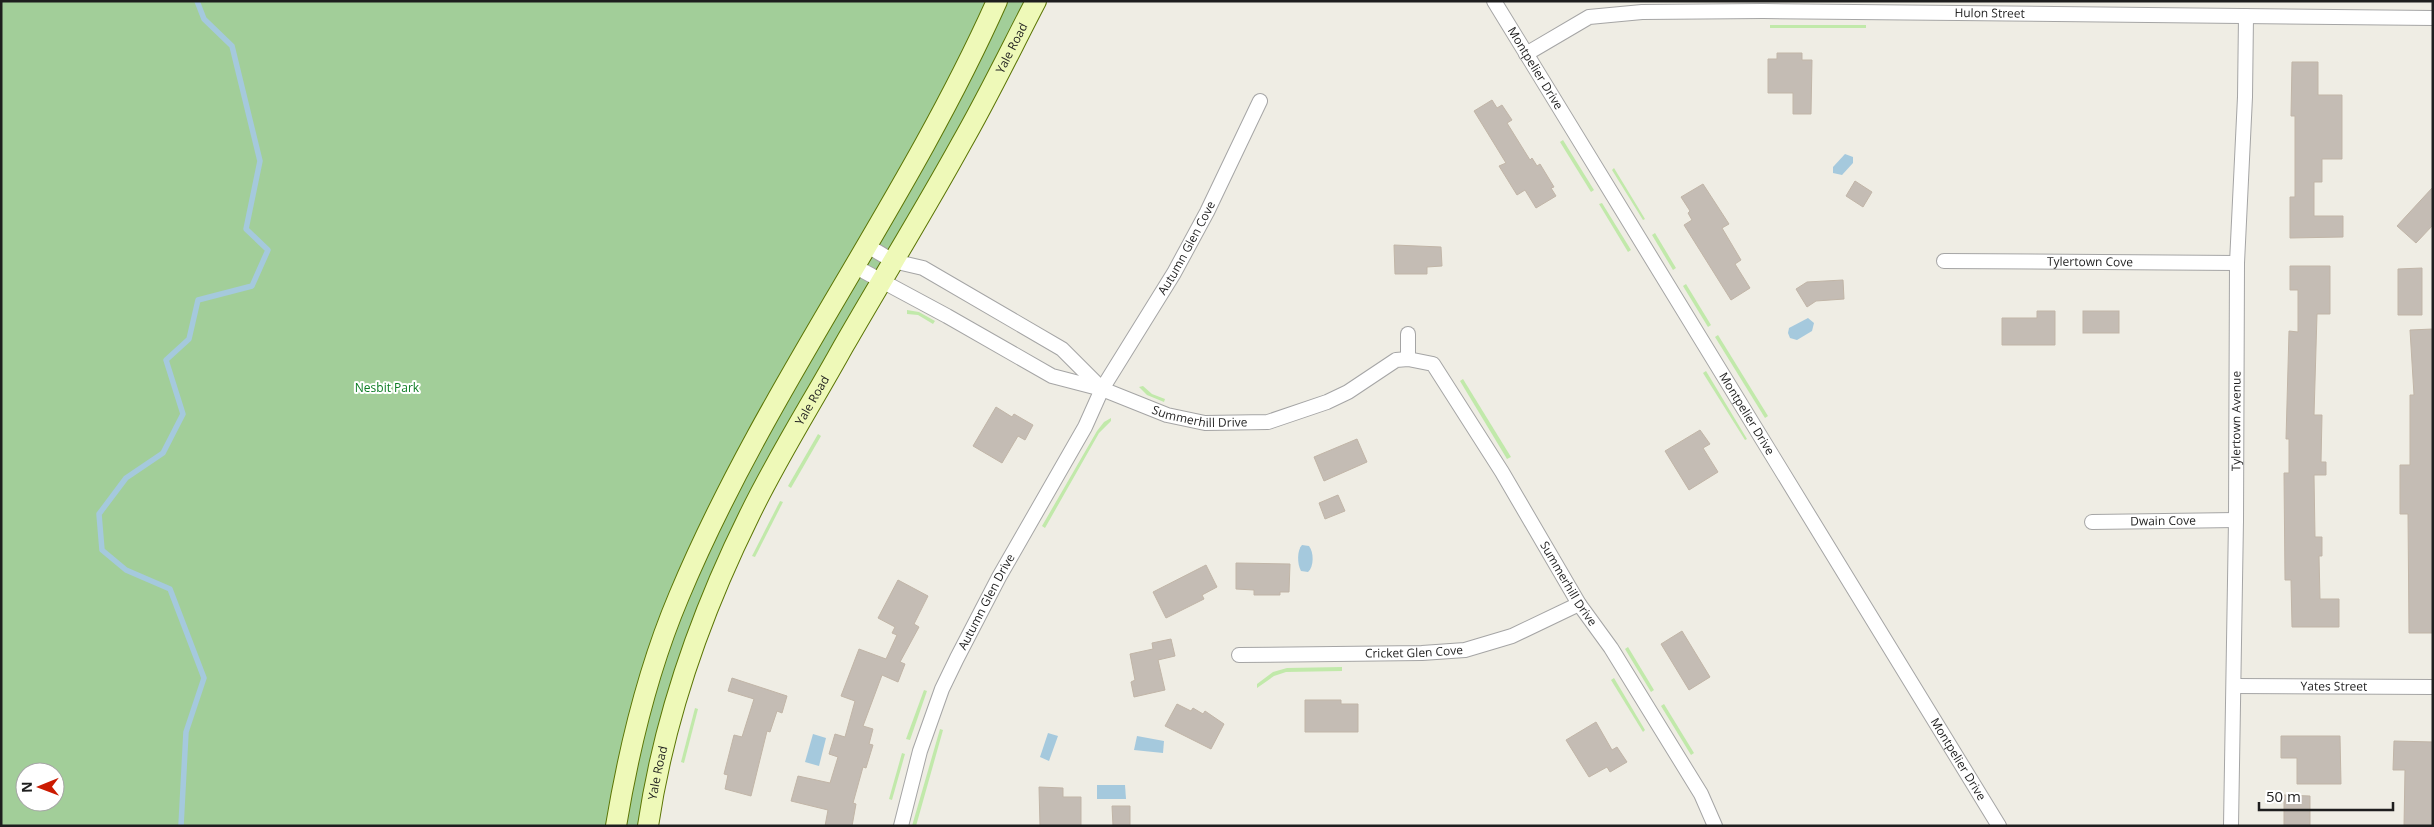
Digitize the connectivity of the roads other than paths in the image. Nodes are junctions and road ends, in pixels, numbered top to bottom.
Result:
1 (998, 1) edge
2 (1036, 1) edge
3 (1494, 1) edge
4 (2246, 16) junction
5 (2433, 18) edge
6 (1526, 54) junction
7 (1260, 101) dead end
8 (866, 245) junction
9 (893, 261) junction
10 (1944, 261) dead end
11 (2237, 263) junction
12 (854, 266) junction
13 (880, 282) junction
14 (1408, 334) dead end
15 (1408, 359) junction
16 (1102, 389) junction
17 (2236, 520) junction
18 (2092, 522) dead end
19 (1579, 604) junction
20 (1239, 655) dead end
21 (2234, 686) junction
22 (2433, 687) edge
23 (616, 826) edge
24 (648, 826) edge
25 (901, 826) edge
26 (1715, 826) edge
27 (1999, 826) edge
28 (2231, 826) edge

1 - 8 main road
2 - 9 main road, Yale Road
3 - 6 street, Montpelier Drive
4 - 5 street, Hulon Street
4 - 6 street, Hulon Street
4 - 11 street, Tylertown Avenue
6 - 27 street, Montpelier Drive
7 - 16 street, Autumn Glen Cove
8 - 9 street, Summerhill Drive
8 - 12 main road
9 - 13 main road, Yale Road
9 - 16 street, Summerhill Drive
10 - 11 street, Tylertown Cove
11 - 17 street, Tylertown Avenue
12 - 13 street, Summerhill Drive
12 - 23 main road
13 - 16 street, Summerhill Drive
13 - 24 main road, Yale Road
14 - 15 street
15 - 16 street, Summerhill Drive
15 - 19 street, Summerhill Drive
16 - 25 street, Autumn Glen Drive
17 - 18 street, Dwain Cove
17 - 21 street, Tylertown Avenue
19 - 20 street, Cricket Glen Cove
19 - 26 street, Summerhill Drive
21 - 22 street, Yates Street
21 - 28 street, Tylertown Avenue

